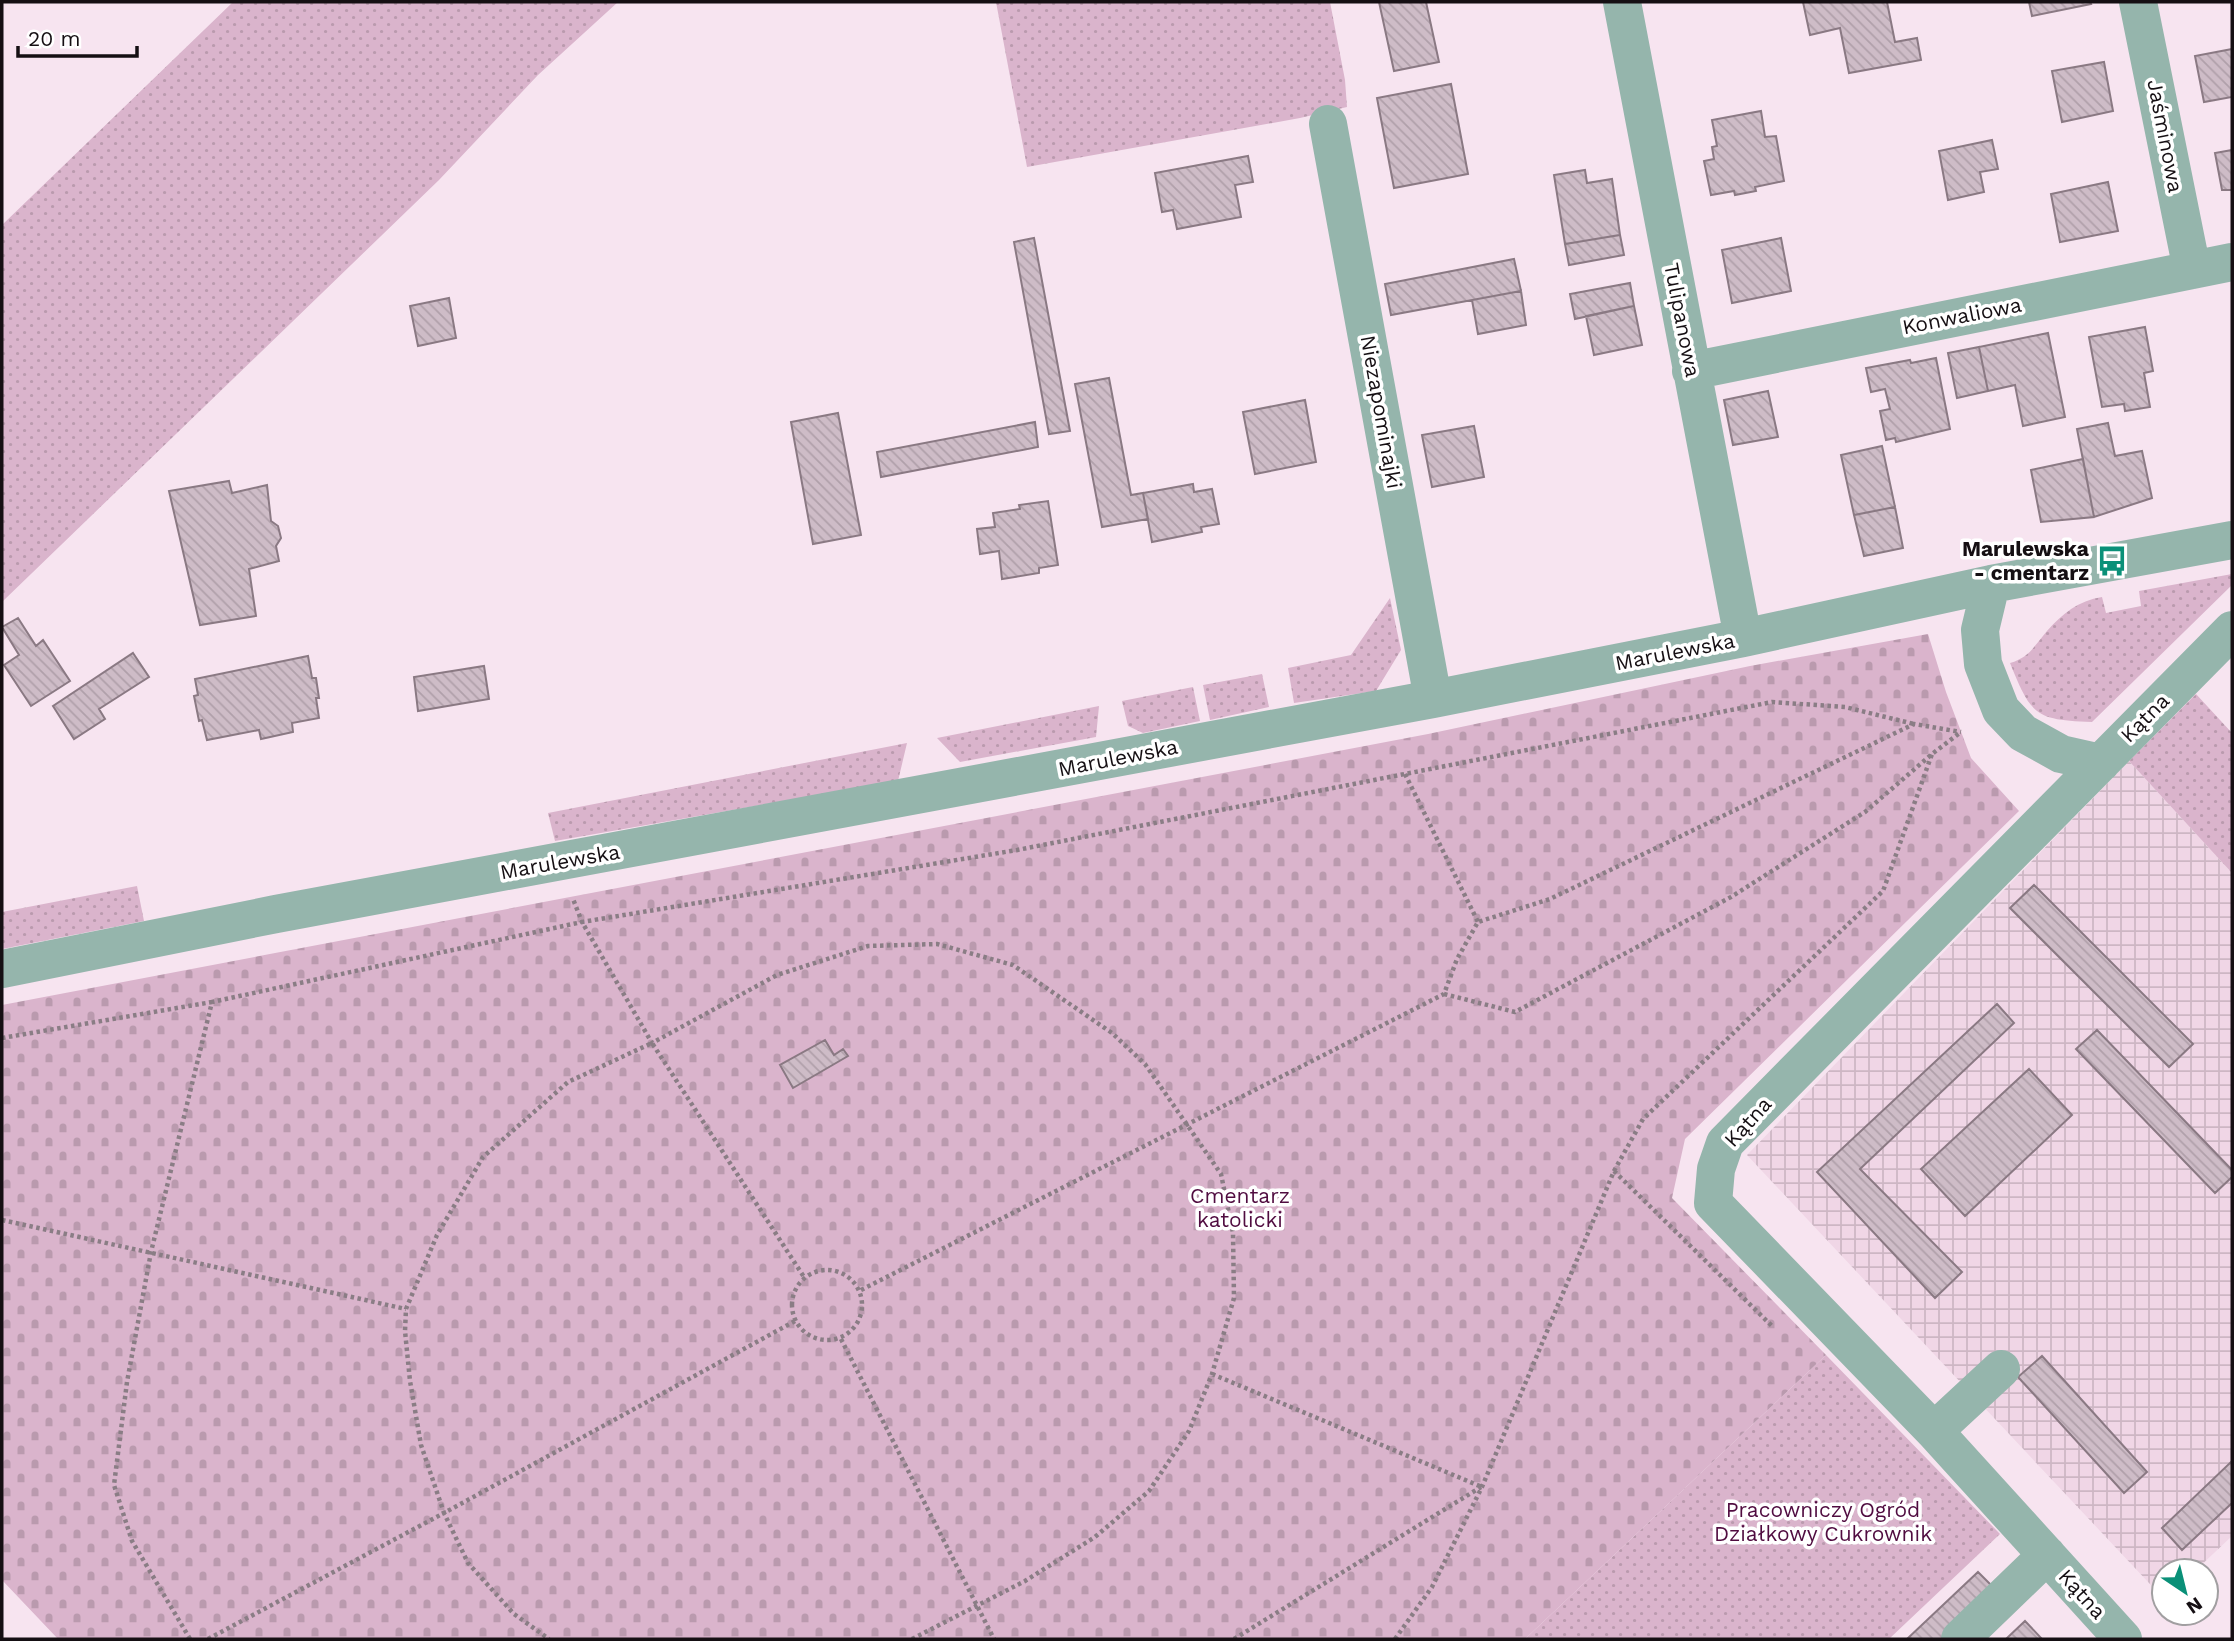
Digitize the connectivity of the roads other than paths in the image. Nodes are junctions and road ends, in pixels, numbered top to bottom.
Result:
1 (1622, 2) edge
2 (2138, 2) edge
3 (1328, 124) dead end
4 (2232, 262) edge
5 (2192, 270) junction
6 (1691, 371) junction
7 (2232, 540) edge
8 (1991, 584) junction
9 (2232, 630) edge
10 (1743, 638) junction
11 (1433, 699) junction
12 (2101, 763) junction
13 (2, 969) edge
14 (2001, 1369) dead end
15 (1934, 1431) junction
16 (2047, 1555) junction
17 (1960, 1639) edge
18 (2123, 1639) edge

1 - 6 street, Tulipanowa
2 - 5 street, Jaśminowa
3 - 11 street, Niezapominajki
4 - 5 street, Konwaliowa
5 - 6 street, Konwaliowa
6 - 10 street, Tulipanowa
7 - 8 street, Marulewska
8 - 10 street, Marulewska
8 - 12 street
9 - 12 street, Kątna
10 - 11 street, Marulewska
11 - 13 street, Marulewska
12 - 15 street, Kątna
14 - 15 street
15 - 16 street, Kątna
16 - 17 street
16 - 18 street, Kątna

